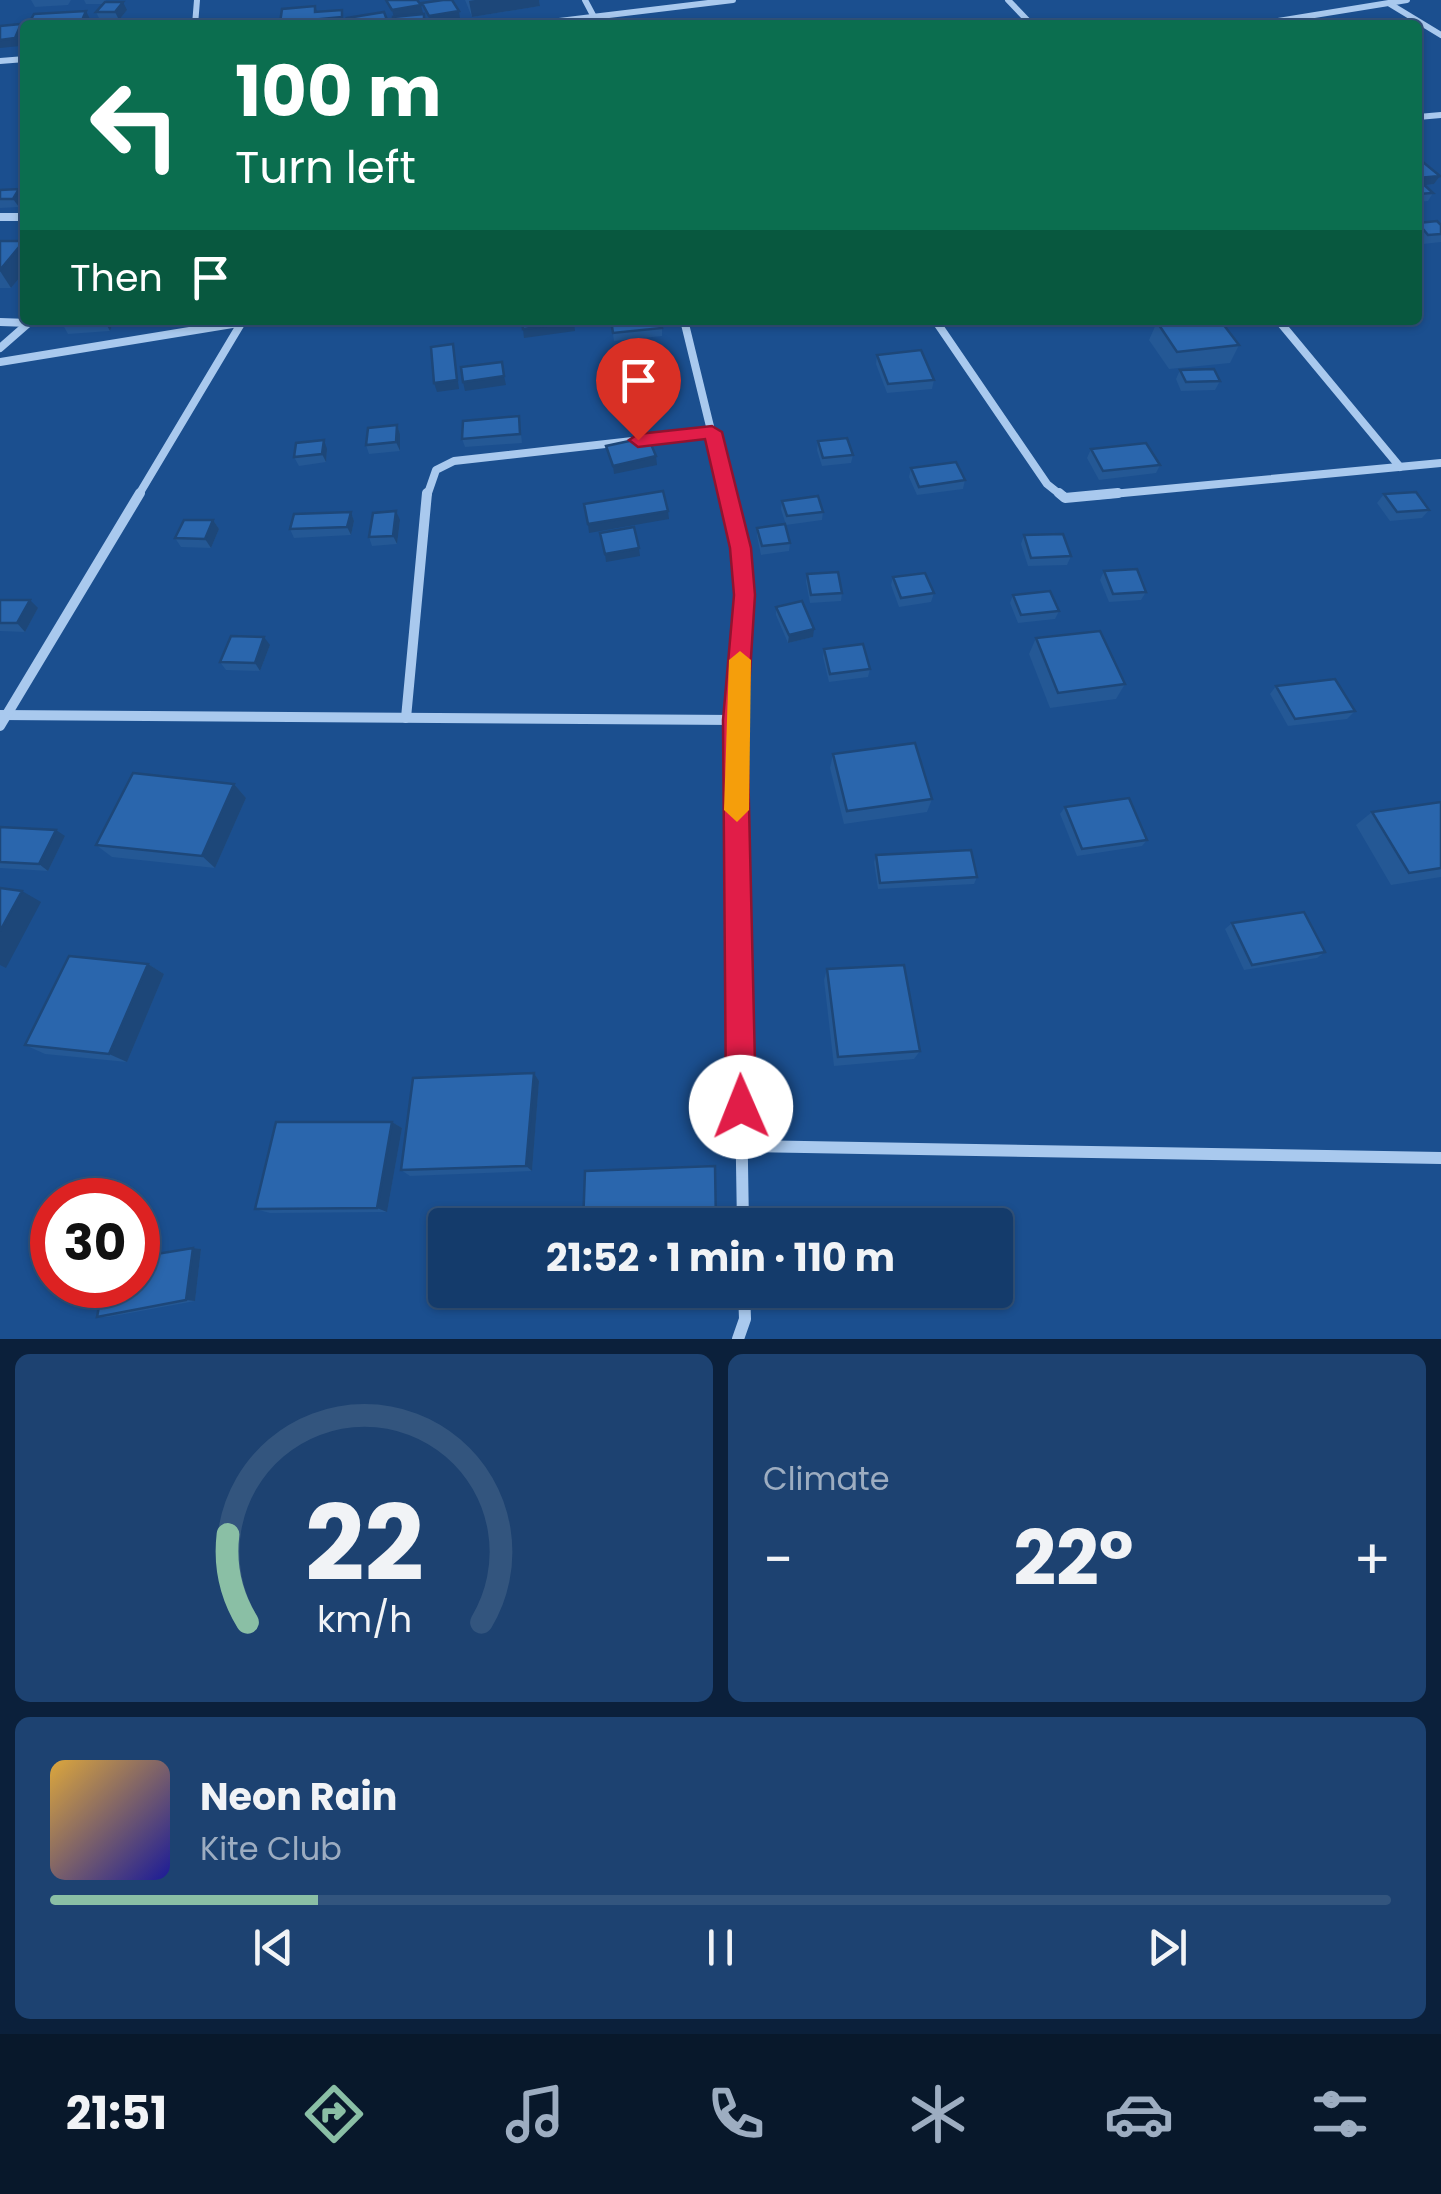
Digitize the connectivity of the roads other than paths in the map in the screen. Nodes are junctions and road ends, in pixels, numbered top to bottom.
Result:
1 (585, 0) edge
2 (733, 0) edge
3 (1008, 0) edge
4 (1406, 0) edge
5 (1390, 4) junction
6 (615, 14) junction
7 (594, 17) junction
8 (568, 20) edge
9 (618, 20) edge
10 (1027, 20) edge
11 (1285, 20) edge
12 (1416, 20) edge
13 (27, 325) edge
14 (224, 325) edge
15 (240, 325) edge
16 (685, 325) edge
17 (941, 325) edge
18 (1282, 325) edge
19 (0, 348) edge
20 (0, 362) edge
21 (712, 432) junction
22 (1441, 463) edge
23 (1400, 468) junction
24 (406, 718) junction
25 (2, 719) edge
26 (735, 720) junction
27 (742, 1146) junction
28 (1441, 1158) edge
29 (743, 1208) edge
30 (745, 1308) edge
31 (738, 1339) edge

1 - 7 street
2 - 6 street
3 - 10 street
4 - 5 street
5 - 11 street
5 - 12 street
6 - 7 street
6 - 9 street
7 - 8 street
13 - 19 street
14 - 20 street
15 - 25 street
16 - 21 street
17 - 23 street
18 - 23 street
21 - 24 street
21 - 26 street
22 - 23 street
24 - 25 street
24 - 26 street
26 - 27 street
27 - 28 street
27 - 29 street
30 - 31 street

